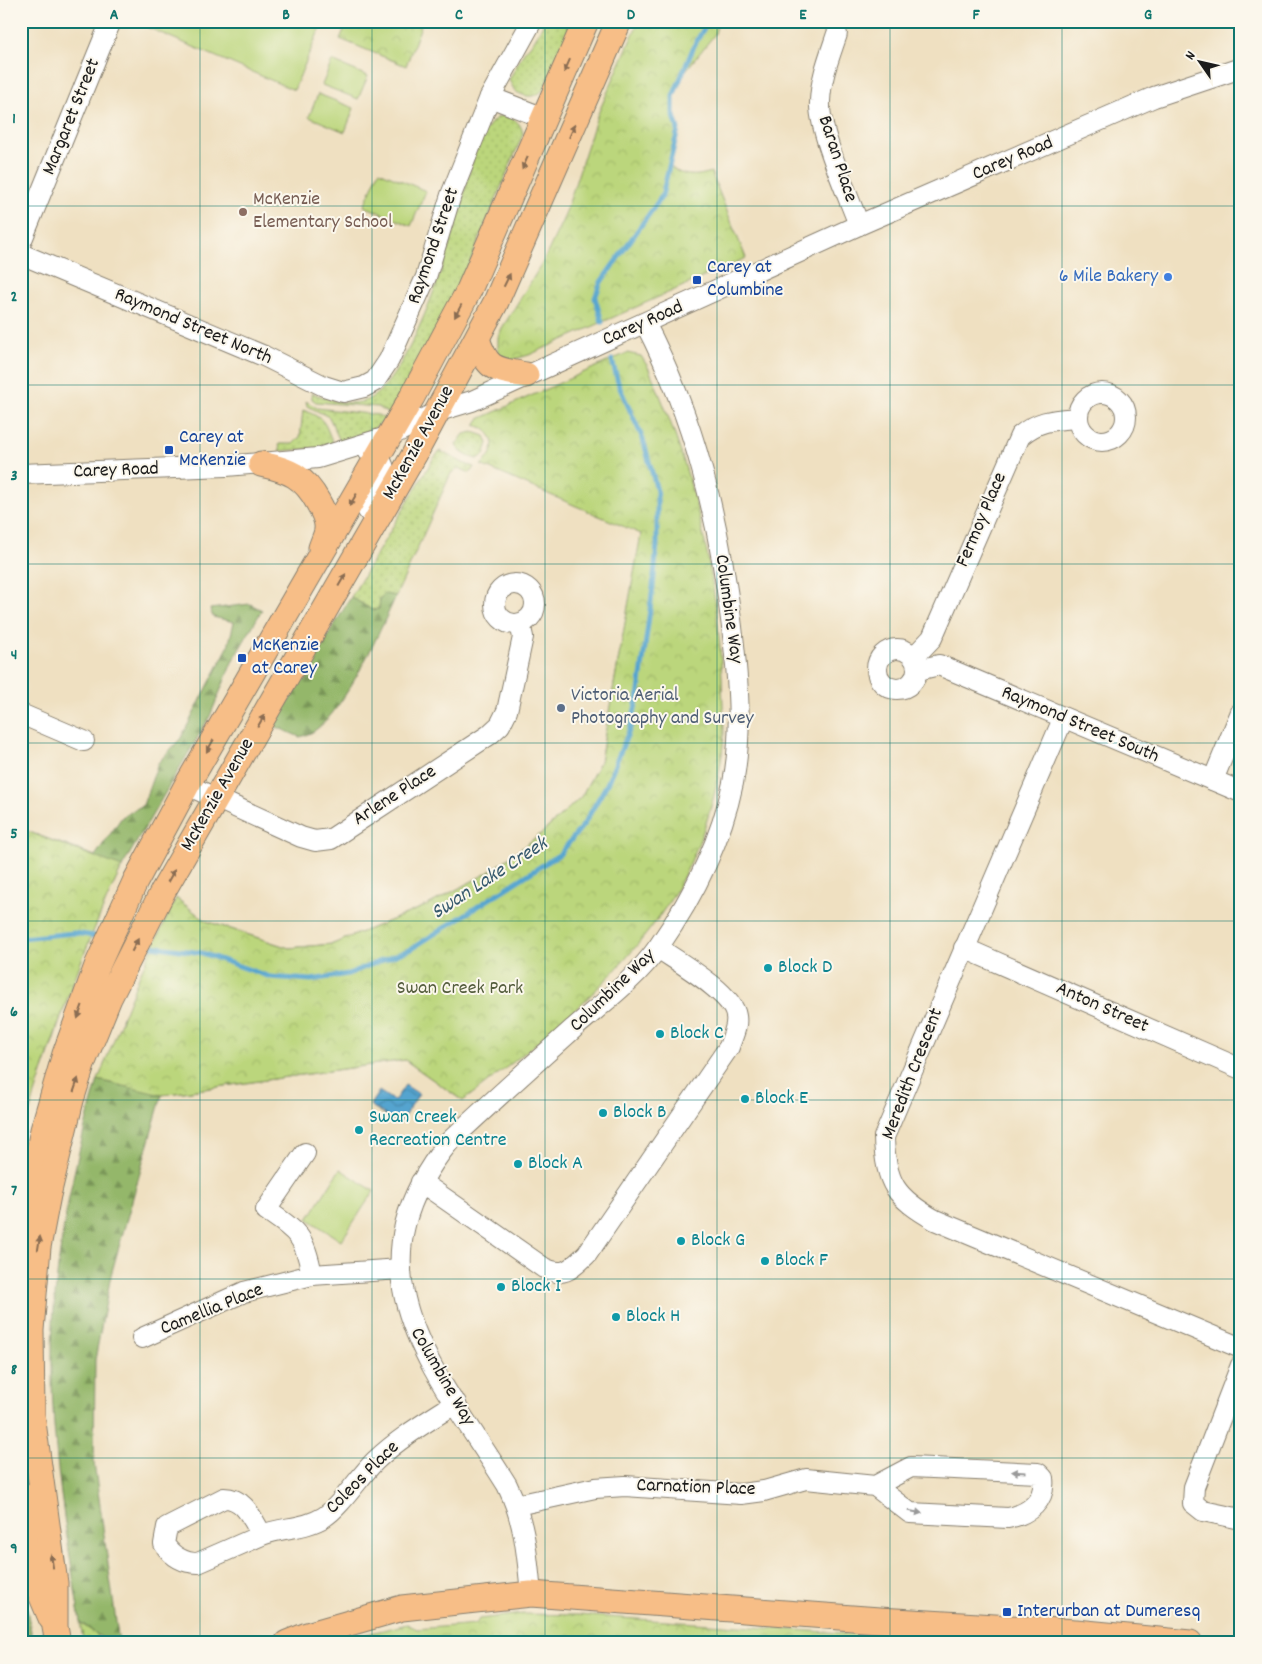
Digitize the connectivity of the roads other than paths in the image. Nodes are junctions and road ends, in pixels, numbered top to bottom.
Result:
1 (111, 21) edge
2 (532, 21) edge
3 (586, 21) edge
4 (619, 21) edge
5 (837, 34) dead end
6 (1241, 68) edge
7 (490, 97) junction
8 (544, 118) junction
9 (859, 226) junction
10 (21, 242) edge
11 (21, 254) edge
12 (645, 323) junction
13 (477, 339) junction
14 (526, 375) junction
15 (364, 387) joint
16 (438, 411) junction
17 (1078, 418) dead end
18 (390, 436) junction
19 (354, 448) junction
20 (378, 458) junction
21 (262, 464) junction
22 (21, 474) edge
23 (366, 537) junction
24 (315, 565) junction
25 (520, 624) dead end
26 (916, 664) joint
27 (1241, 712) edge
28 (21, 714) edge
29 (1063, 719) junction
30 (84, 741) dead end
31 (1213, 780) junction
32 (188, 785) junction
33 (1241, 792) edge
34 (215, 799) junction
35 (658, 948) junction
36 (964, 948) junction
37 (1241, 1069) edge
38 (305, 1153) dead end
39 (421, 1182) junction
40 (21, 1237) edge
41 (401, 1269) junction
42 (312, 1275) junction
43 (142, 1338) dead end
44 (1241, 1348) edge
45 (1241, 1365) edge
46 (456, 1403) junction
47 (875, 1486) junction
48 (21, 1494) edge
49 (517, 1505) junction
50 (1241, 1519) edge
51 (262, 1535) dead end
52 (531, 1594) junction
53 (56, 1635) edge
54 (287, 1643) edge
55 (1190, 1643) edge

1 - 10 street, Margaret Street
2 - 7 street, Raymond Street
3 -> 8 main road, McKenzie Avenue
13 -> 4 main road, McKenzie Avenue
5 - 9 street, Baran Place
6 - 9 street, Carey Road
7 - 8 street
7 - 15 street, Raymond Street
8 -> 18 main road, McKenzie Avenue
9 - 12 street, Carey Road
11 - 15 street, Raymond Street North
12 - 14 street, Carey Road
12 - 35 street, Columbine Way
13 - 14 main road
13 - 16 main road, McKenzie Avenue
14 - 16 street, Carey Road
16 - 18 street, Carey Road
16 - 23 main road, McKenzie Avenue
17 - 26 street, Fermoy Place
18 - 19 street, Carey Road
18 - 20 main road, McKenzie Avenue
19 - 20 street
19 - 21 street, Carey Road
20 - 23 street
20 -> 24 main road, McKenzie Avenue
21 - 22 street, Carey Road
21 - 24 main road
34 -> 23 main road, McKenzie Avenue
24 -> 32 main road, McKenzie Avenue
25 - 34 street, Arlene Place
26 - 29 street, Raymond Street South
27 - 31 street
28 - 30 street
29 - 31 street, Raymond Street South
29 - 36 street, Meredith Crescent
31 - 33 street, Raymond Street South
32 - 34 street, Arlene Place
32 -> 40 main road, McKenzie Avenue
53 -> 34 main road, McKenzie Avenue
35 - 39 street, Columbine Way
35 - 39 street
36 - 37 street, Anton Street
36 - 44 street, Meredith Crescent
38 - 42 street
39 - 41 street, Columbine Way
41 - 42 street, Camellia Place
41 - 46 street, Columbine Way
42 - 43 street, Camellia Place
45 - 50 street
46 - 49 street, Columbine Way
46 - 51 street, Coleos Place
47 -> 47 street
47 - 49 street, Carnation Place
48 - 53 main road, McKenzie Avenue
49 - 52 street, Columbine Way
52 - 54 main road
52 - 55 main road

